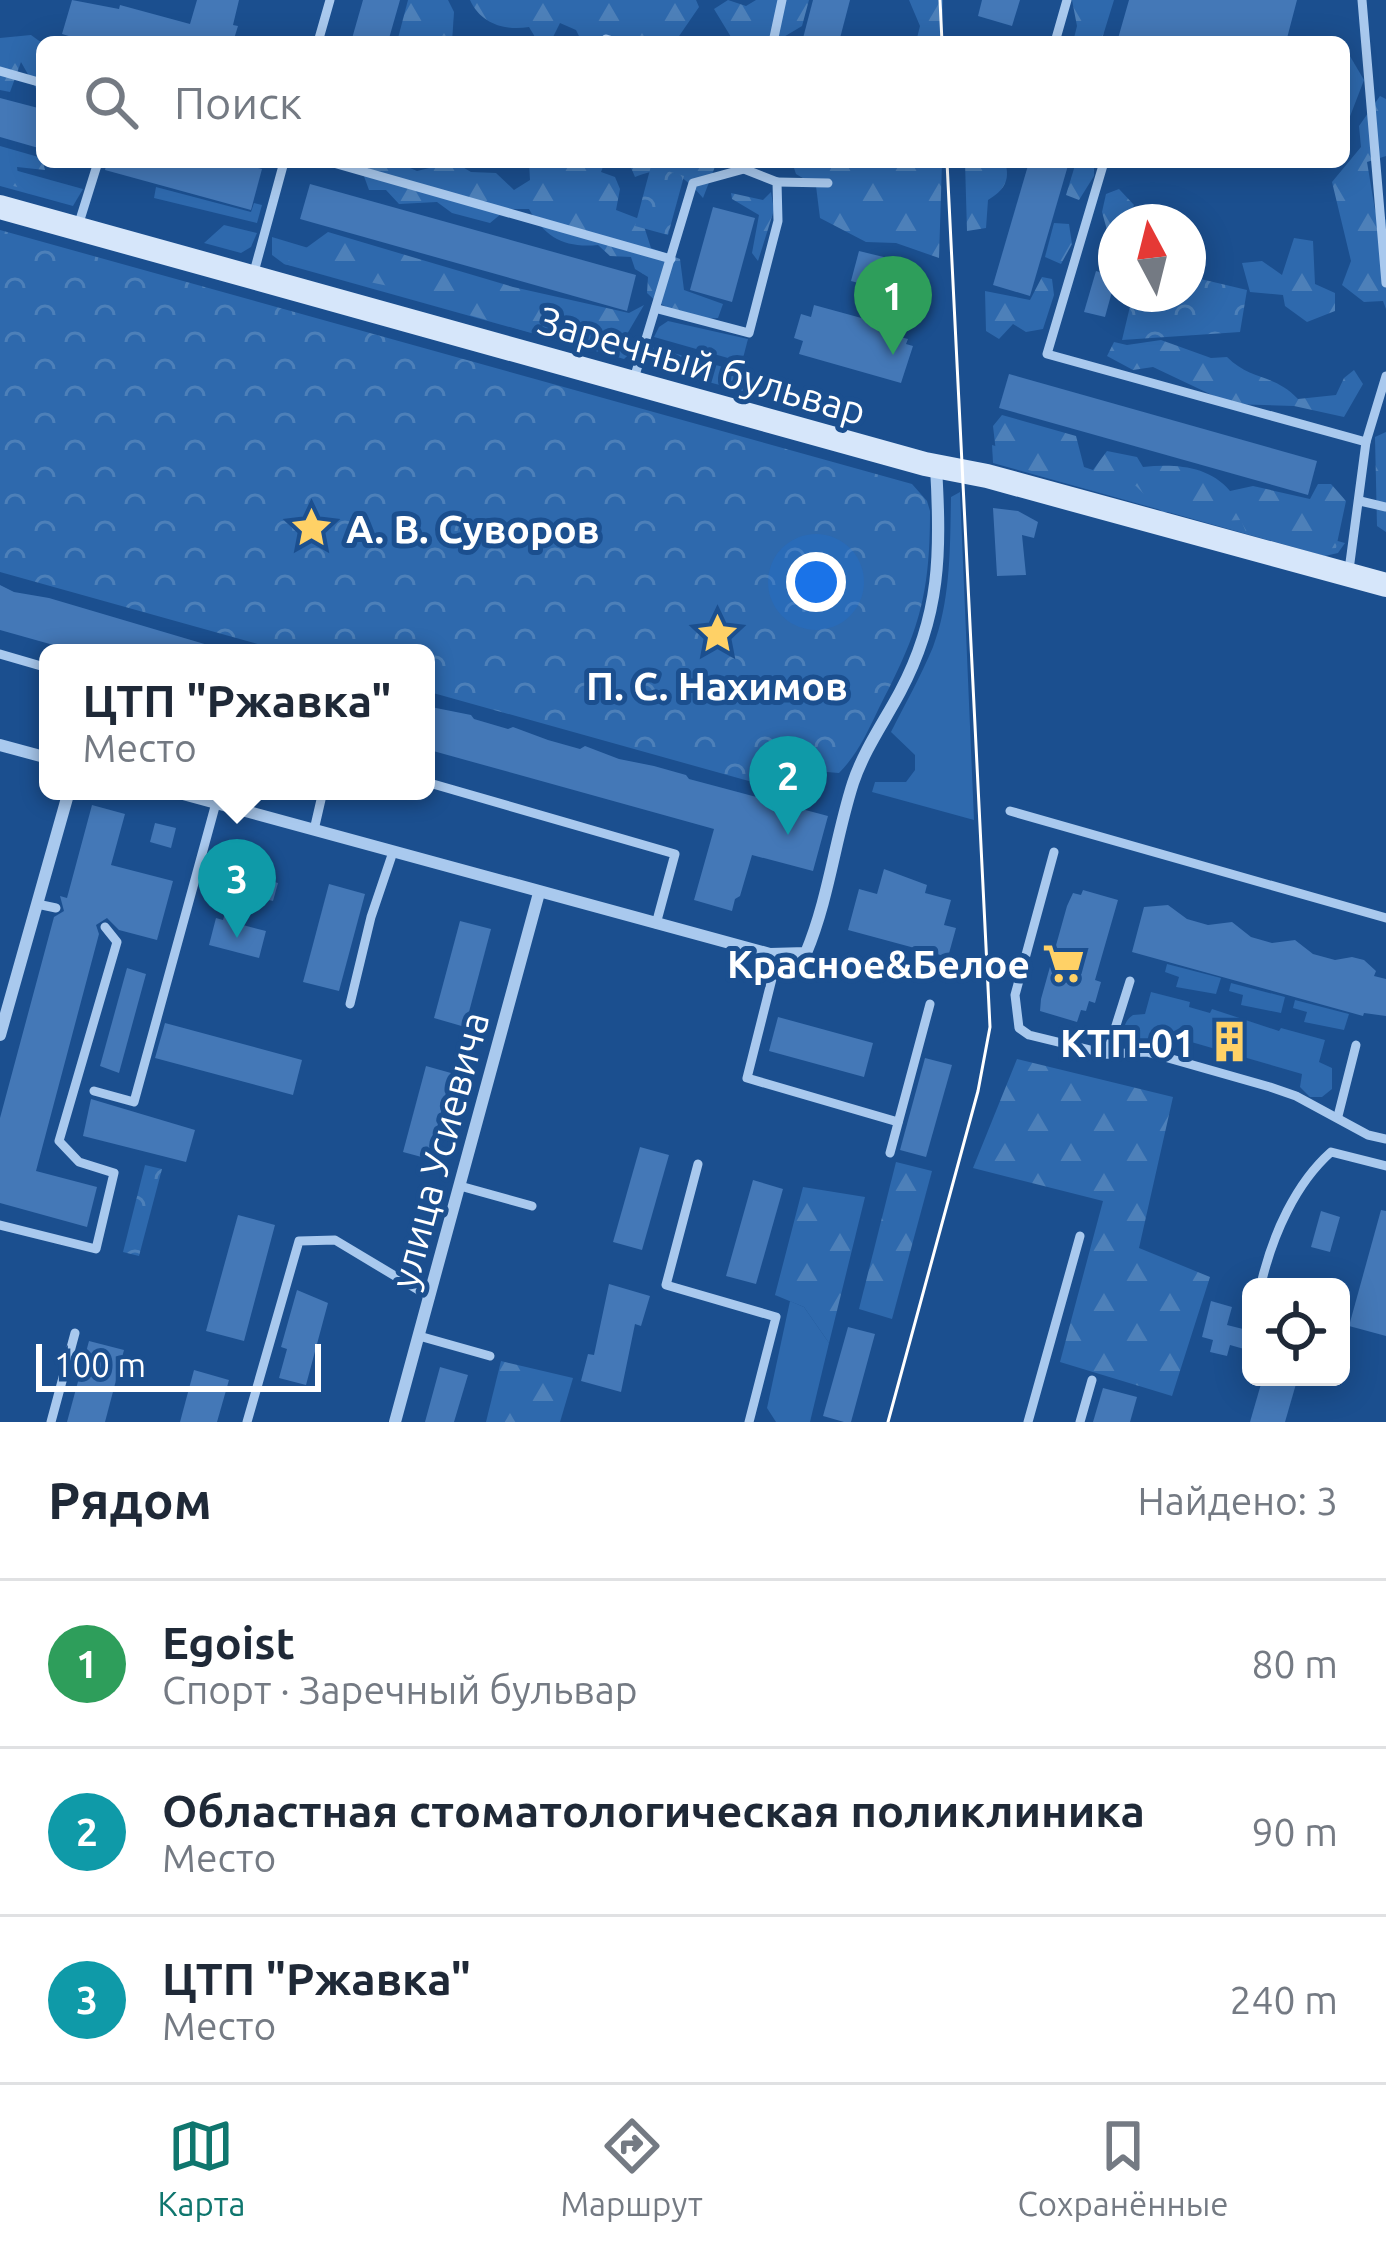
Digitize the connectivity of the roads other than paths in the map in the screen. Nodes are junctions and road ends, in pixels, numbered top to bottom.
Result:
1 (328, 0) edge
2 (782, 0) edge
3 (1067, 0) edge
4 (1362, 0) edge
5 (319, 36) edge
6 (773, 36) edge
7 (1057, 36) edge
8 (0, 71) edge
9 (36, 81) edge
10 (96, 168) edge
11 (282, 168) edge
12 (351, 168) edge
13 (736, 168) edge
14 (751, 168) edge
15 (1102, 168) edge
16 (777, 182) junction
17 (828, 183) dead end
18 (0, 207) edge
19 (77, 229) junction
20 (671, 259) junction
21 (252, 278) junction
22 (1386, 283) edge
23 (658, 309) junction
24 (1386, 376) edge
25 (633, 382) junction
26 (1366, 442) junction
27 (936, 466) junction
28 (1360, 501) junction
29 (1386, 507) edge
30 (1348, 574) junction
31 (1386, 585) edge
32 (0, 654) edge
33 (39, 665) edge
34 (0, 745) edge
35 (39, 756) edge
36 (435, 785) edge
37 (66, 800) edge
38 (205, 800) edge
39 (321, 800) edge
40 (216, 803) junction
41 (1010, 812) dead end
42 (314, 830) junction
43 (393, 852) junction
44 (1054, 852) dead end
45 (539, 893) junction
46 (37, 904) junction
47 (56, 908) dead end
48 (1386, 918) edge
49 (656, 924) junction
50 (105, 927) dead end
51 (778, 956) junction
52 (1130, 981) dead end
53 (350, 1004) dead end
54 (930, 1004) dead end
55 (0, 1035) edge
56 (1356, 1045) dead end
57 (1107, 1054) junction
58 (94, 1091) dead end
59 (1338, 1116) junction
60 (898, 1122) junction
61 (1386, 1139) edge
62 (890, 1153) dead end
63 (698, 1164) dead end
64 (1386, 1166) edge
65 (460, 1186) junction
66 (532, 1206) dead end
67 (0, 1225) edge
68 (1080, 1236) dead end
69 (1263, 1278) edge
70 (430, 1297) junction
71 (75, 1333) dead end
72 (419, 1336) junction
73 (490, 1356) dead end
74 (1091, 1381) dead end
75 (51, 1422) edge
76 (248, 1422) edge
77 (395, 1422) edge
78 (749, 1422) edge
79 (1028, 1422) edge
80 (1079, 1422) edge

1 - 5 lane
2 - 6 lane
3 - 7 lane
4 - 22 lane
8 - 9 lane
10 - 19 lane
11 - 21 lane
12 - 20 lane
13 - 20 lane
14 - 16 lane
15 - 26 lane
16 - 17 lane
16 - 23 lane
18 - 19 street, Заречный бульвар
19 - 21 street, Заречный бульвар
20 - 23 lane
21 - 25 street, Заречный бульвар
23 - 25 lane
24 - 26 lane
25 - 27 street, Заречный бульвар
26 - 28 lane
27 - 30 street, Заречный бульвар
27 - 51 street
28 - 29 lane
28 - 30 lane
30 - 31 street, Заречный бульвар
32 - 33 lane
34 - 35 street
36 - 49 lane
37 - 46 street
38 - 40 street
39 - 42 lane
40 - 42 street
40 - 58 lane
41 - 48 lane
42 - 43 street
43 - 45 street
43 - 53 lane
44 - 57 lane
45 - 49 street
45 - 65 street, улица Усиевича
46 - 47 lane
46 - 55 street
49 - 51 street
50 - 67 lane
51 - 60 lane
52 - 57 lane
54 - 60 lane
56 - 59 lane
57 - 59 lane
59 - 61 lane
60 - 62 lane
63 - 78 lane
64 - 69 lane
65 - 66 lane
65 - 70 street, улица Усиевича
68 - 79 lane
70 - 72 street, улица Усиевича
70 - 76 lane
71 - 75 lane
72 - 73 lane
72 - 77 street, улица Усиевича
74 - 80 lane

